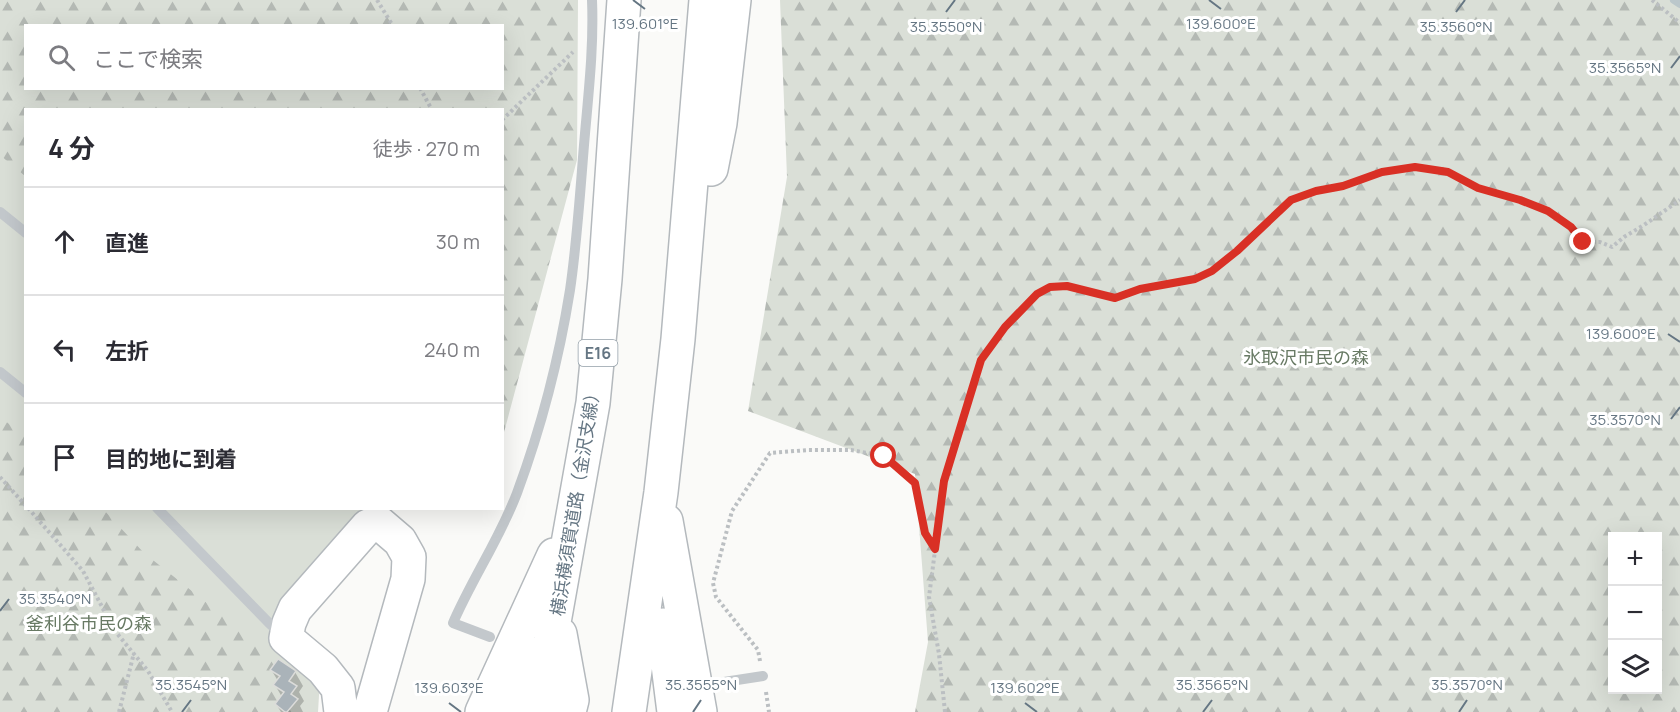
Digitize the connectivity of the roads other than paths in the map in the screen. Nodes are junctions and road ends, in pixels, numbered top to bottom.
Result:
1 (592, 0) edge
2 (624, 0) edge
3 (706, 0) edge
4 (734, 0) edge
5 (0, 212) edge
6 (24, 231) edge
7 (678, 339) junction
8 (0, 372) edge
9 (24, 391) edge
10 (661, 492) junction
11 (159, 510) edge
12 (573, 514) junction
13 (653, 543) junction
14 (559, 596) junction
15 (490, 637) dead end
16 (286, 638) junction
17 (668, 665) junction
18 (763, 676) dead end
19 (724, 682) dead end
20 (341, 712) edge
21 (370, 712) edge
22 (482, 712) edge
23 (513, 712) edge
24 (538, 712) edge
25 (569, 712) edge
26 (629, 712) edge
27 (661, 712) edge
28 (674, 712) edge
29 (700, 712) edge

1 - 15 lane
2 - 12 highway, 横浜横須賀道路（金沢支線） / E16
3 - 7 highway
4 - 7 highway
5 - 6 lane
7 - 10 highway
8 - 9 lane
10 - 13 highway
10 - 29 highway
11 - 16 lane
12 - 14 highway, 横浜横須賀道路（金沢支線） / E16
12 - 22 highway
13 - 17 highway
13 - 26 highway
14 - 23 highway
14 - 24 highway, 横浜横須賀道路（金沢支線） / E16
14 - 25 highway
16 - 20 highway
16 - 21 highway
17 - 27 highway
17 - 28 highway
18 - 19 lane

